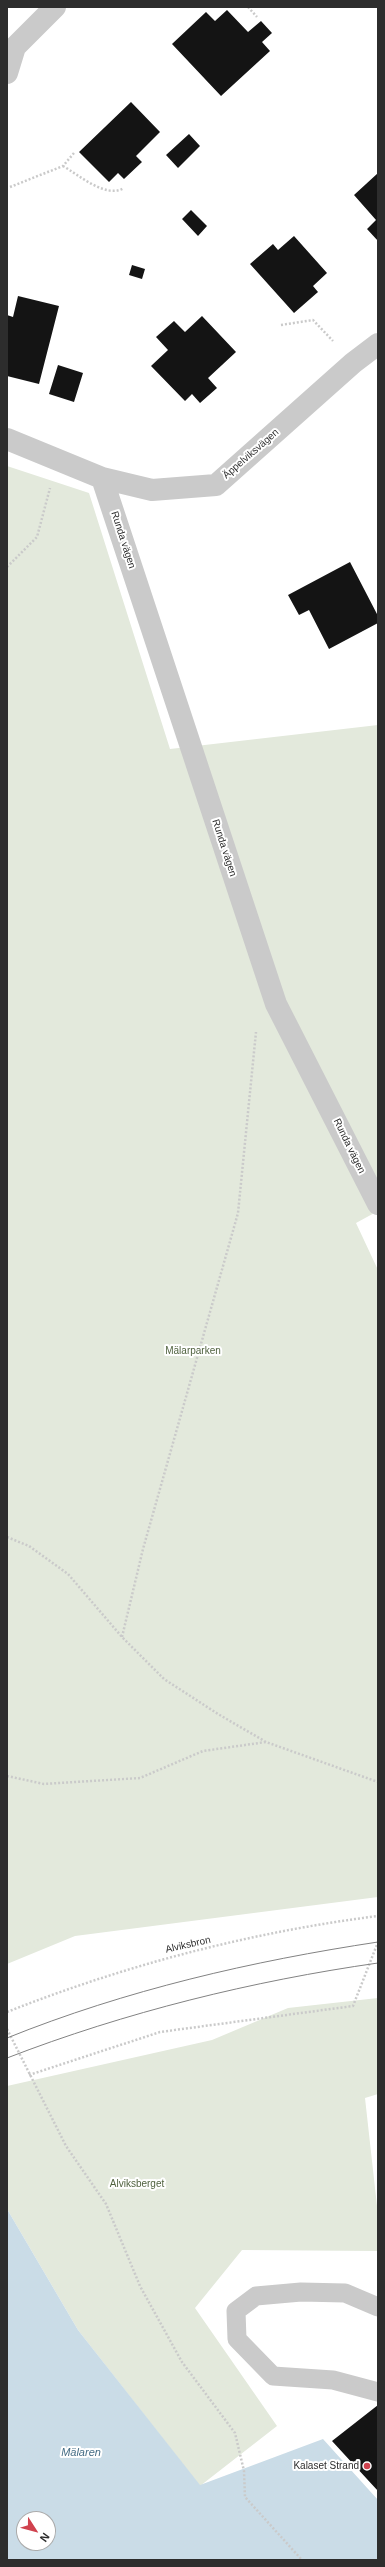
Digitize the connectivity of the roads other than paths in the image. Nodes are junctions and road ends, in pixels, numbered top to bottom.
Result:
1 (55, 7) edge
2 (11, 44) edge
3 (7, 73) edge
4 (378, 344) edge
5 (7, 439) edge
6 (102, 478) junction
7 (378, 1204) edge
8 (378, 2307) edge
9 (378, 2392) edge

1 - 2 street
2 - 3 street
4 - 6 street, Äppelviksvägen
5 - 6 street, Äppelviksvägen
6 - 7 street, Runda vägen
8 - 9 lane

